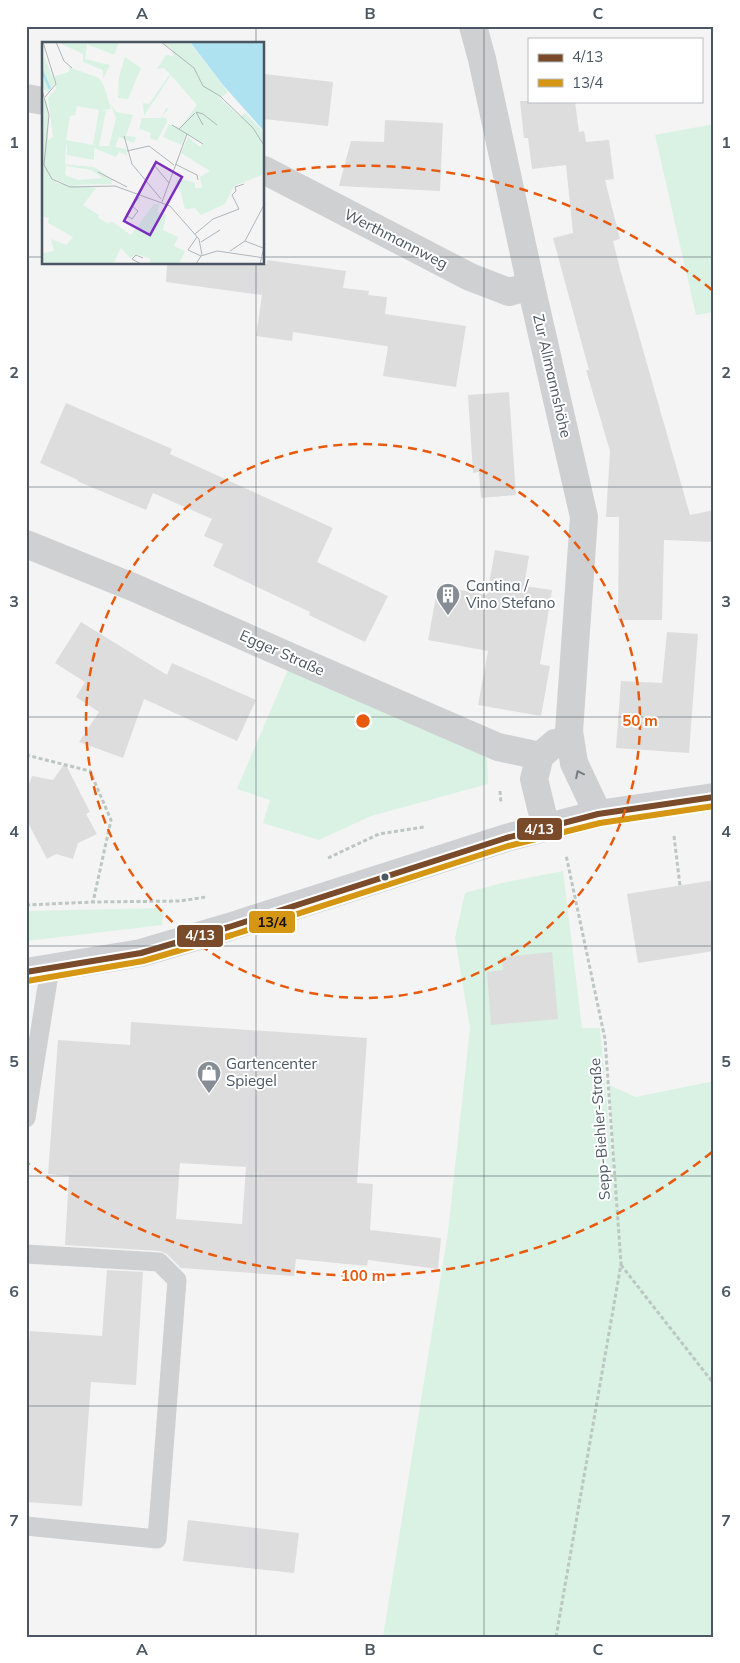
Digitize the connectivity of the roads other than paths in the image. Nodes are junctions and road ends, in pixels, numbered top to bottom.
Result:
1 (473, 26) edge
2 (26, 98) edge
3 (42, 101) edge
4 (265, 171) edge
5 (531, 286) junction
6 (26, 544) edge
7 (569, 731) junction
8 (540, 756) junction
9 (714, 797) edge
10 (598, 814) junction
11 (555, 837) junction
12 (38, 970) edge
13 (26, 1118) edge
14 (26, 1254) edge
15 (26, 1526) edge

1 - 5 street, Zur Allmannshöhe
2 - 3 street
4 - 5 street, Werthmannweg
5 - 7 street, Zur Allmannshöhe
6 - 8 street, Egger Straße
7 - 8 street
10 -> 7 street, Zur Allmannshöhe
8 - 11 street
9 - 10 main road
10 - 11 main road
11 - 12 main road
12 - 13 lane
14 - 15 lane

